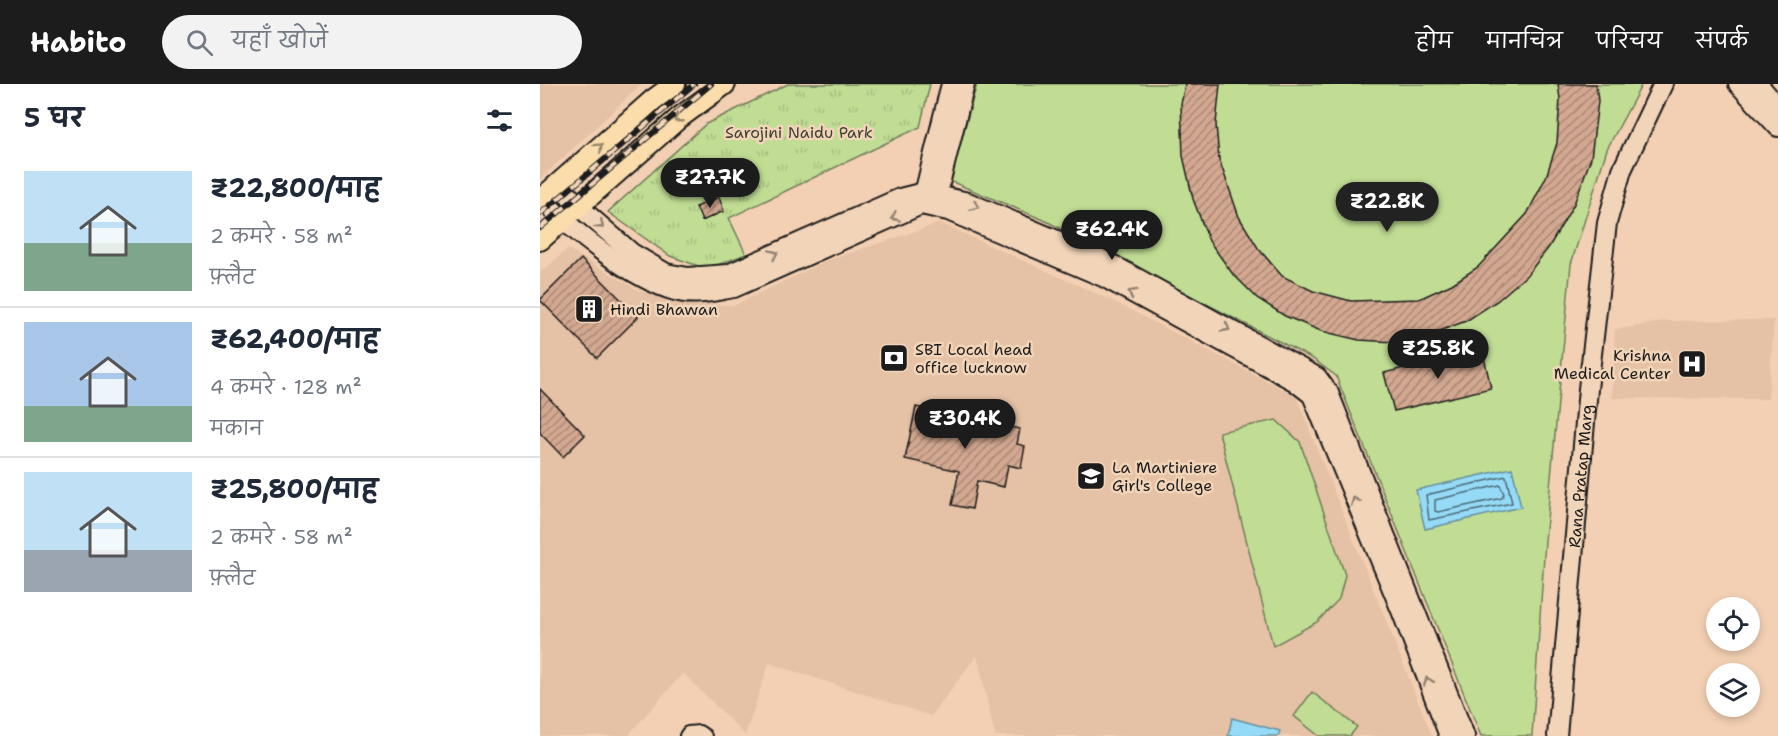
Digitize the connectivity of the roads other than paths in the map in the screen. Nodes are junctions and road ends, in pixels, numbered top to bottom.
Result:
1 (675, 84) edge
2 (725, 84) edge
3 (951, 84) edge
4 (965, 84) edge
5 (1663, 84) edge
6 (1738, 84) edge
7 (1758, 84) edge
8 (1778, 107) edge
9 (1778, 127) edge
10 (559, 183) junction
11 (541, 199) edge
12 (929, 200) junction
13 (578, 206) junction
14 (563, 221) junction
15 (540, 240) edge
16 (686, 736) edge
17 (705, 736) edge
18 (1449, 736) edge
19 (1465, 736) edge
20 (1557, 736) edge

10 -> 1 main road
2 -> 13 main road
3 - 12 street
4 - 12 street
5 - 20 street, Rana Pratap Marg
6 - 9 street
7 - 8 street
10 - 11 main road
10 - 13 street
11 - 14 street
13 -> 12 street
12 -> 14 street
18 -> 12 street
12 -> 19 street
13 - 14 main road
14 - 15 main road
16 - 17 street

